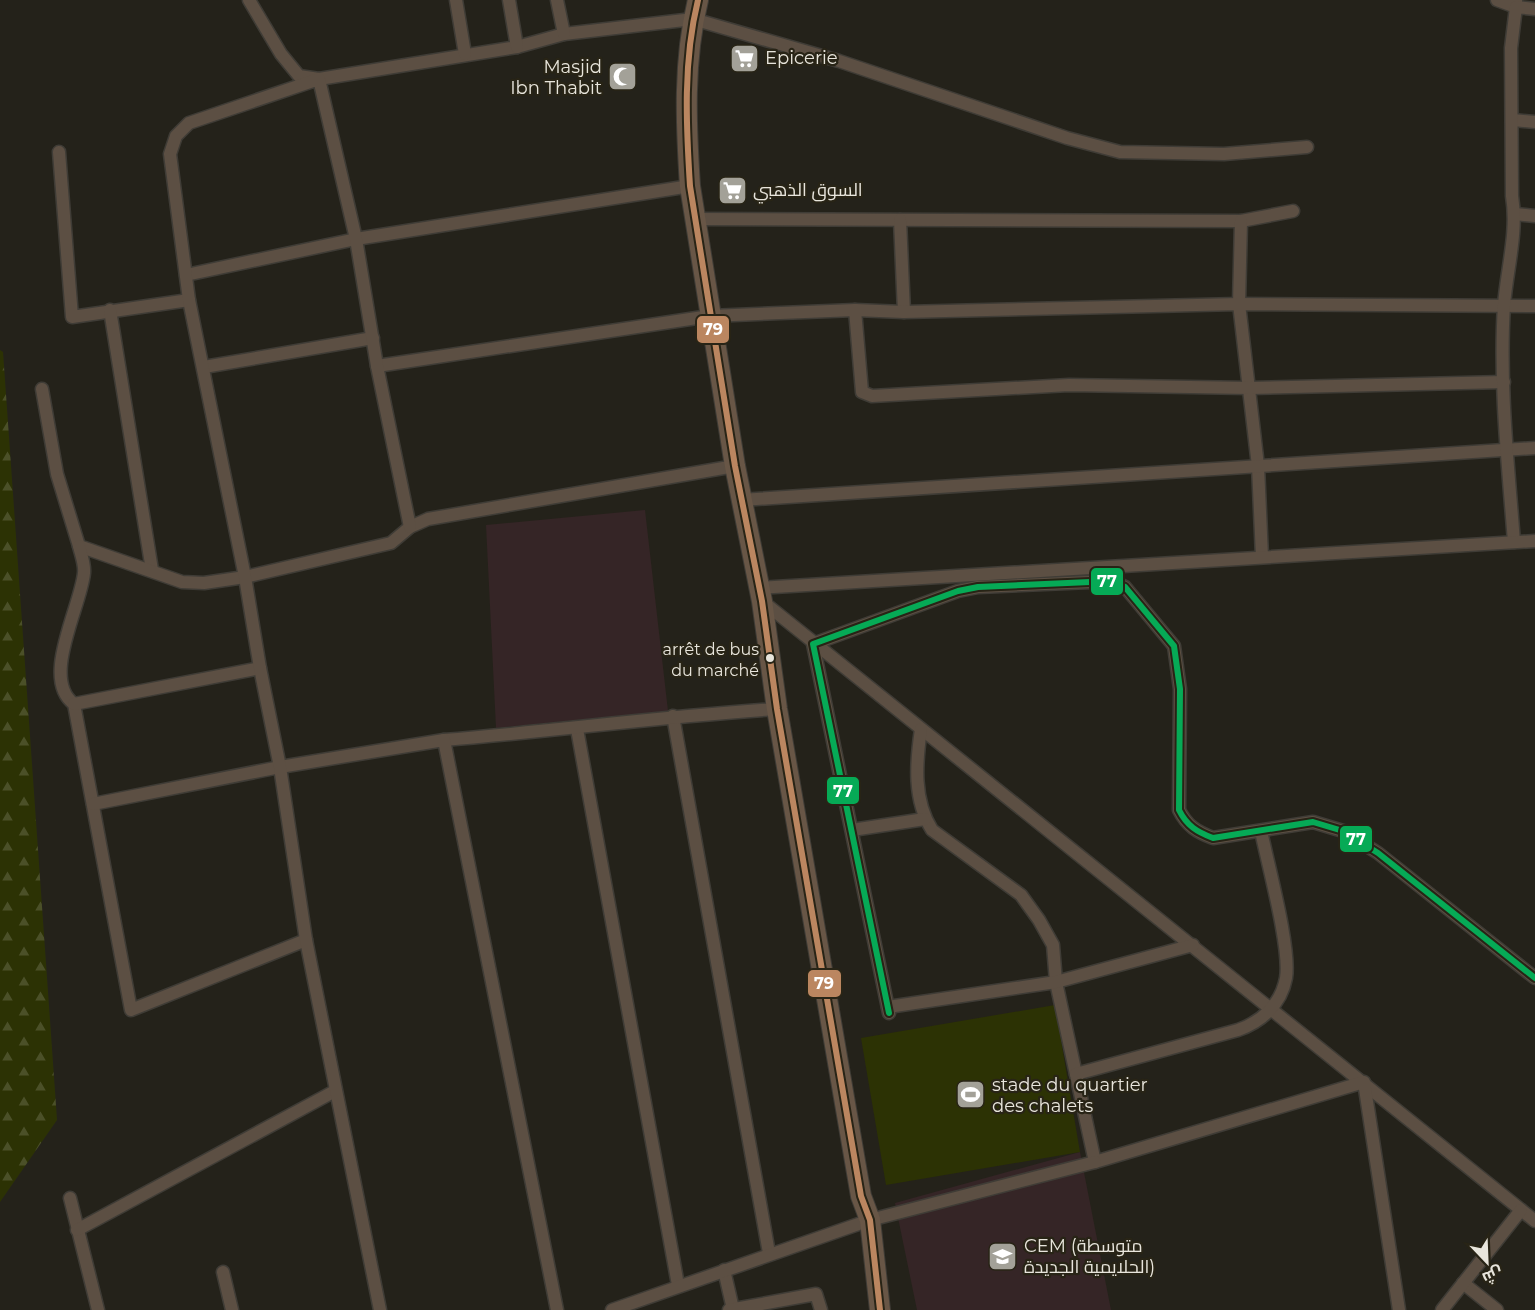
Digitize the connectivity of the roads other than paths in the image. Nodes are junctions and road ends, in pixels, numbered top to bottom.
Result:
1 (249, 0) edge
2 (456, 0) edge
3 (509, 0) edge
4 (557, 0) edge
5 (1497, 0) edge
6 (1516, 3) edge
7 (1535, 9) edge
8 (696, 10) edge
9 (564, 34) junction
10 (517, 47) junction
11 (465, 54) junction
12 (318, 79) junction
13 (1513, 120) junction
14 (1535, 122) edge
15 (1306, 147) dead end
16 (59, 152) dead end
17 (690, 186) junction
18 (1293, 211) dead end
19 (1515, 214) junction
20 (1535, 216) edge
21 (695, 219) junction
22 (900, 220) junction
23 (1241, 220) junction
24 (357, 239) junction
25 (186, 275) junction
26 (189, 300) junction
27 (1239, 304) junction
28 (1504, 305) junction
29 (1535, 306) edge
30 (110, 310) junction
31 (855, 310) junction
32 (904, 312) junction
33 (710, 316) junction
34 (373, 338) junction
35 (376, 366) junction
36 (204, 367) junction
37 (1504, 382) junction
38 (1250, 388) junction
39 (42, 389) dead end
40 (1535, 448) edge
41 (1507, 450) junction
42 (735, 466) junction
43 (1258, 466) junction
44 (741, 500) junction
45 (410, 527) junction
46 (1535, 541) edge
47 (1514, 542) junction
48 (79, 546) junction
49 (1262, 557) junction
50 (152, 570) junction
51 (245, 577) junction
52 (760, 594) junction
53 (813, 644) junction
54 (260, 668) junction
55 (74, 704) junction
56 (777, 709) junction
57 (673, 716) junction
58 (577, 729) junction
59 (921, 729) junction
60 (444, 740) junction
61 (280, 767) junction
62 (93, 804) junction
63 (925, 819) junction
64 (852, 830) junction
65 (1261, 831) junction
66 (306, 940) junction
67 (1192, 945) junction
68 (1535, 978) edge
69 (1056, 982) junction
70 (1273, 1009) junction
71 (1076, 1074) junction
72 (1364, 1082) junction
73 (335, 1091) junction
74 (1095, 1162) junction
75 (70, 1198) dead end
76 (1521, 1210) junction
77 (870, 1220) junction
78 (1535, 1221) edge
79 (77, 1230) junction
80 (769, 1253) junction
81 (724, 1270) junction
82 (224, 1272) dead end
83 (1463, 1282) junction
84 (678, 1285) junction
85 (98, 1310) edge
86 (231, 1310) edge
87 (380, 1310) edge
88 (557, 1310) edge
89 (612, 1310) edge
90 (731, 1310) edge
91 (821, 1310) edge
92 (880, 1310) edge
93 (1399, 1310) edge
94 (1442, 1310) edge
95 (1497, 1310) edge

1 - 12 street
2 - 11 street
3 - 10 street
4 - 9 street
5 - 6 street
6 - 7 street
6 - 13 street
8 - 9 street
8 - 15 street
8 - 17 main road
9 - 10 street
10 - 11 street
11 - 12 street
12 - 24 street
12 - 25 street
13 - 14 street
13 - 19 street
16 - 30 street
17 - 21 main road
17 - 24 street
18 - 23 street
19 - 20 street
19 - 28 street
21 - 22 street
21 - 33 main road
22 - 23 street
22 - 32 street
23 - 27 street
24 - 25 street
24 - 34 street
25 - 26 street
26 - 30 street
26 - 36 street
27 - 28 street
27 - 32 street
27 - 38 street
28 - 29 street
28 - 37 street
30 - 50 street
31 - 32 street
31 - 33 street
31 - 38 street
33 - 35 street
33 - 42 main road
34 - 35 street
34 - 36 street
35 - 45 street
36 - 51 street
37 - 38 street
37 - 41 street
38 - 43 street
39 - 48 street
40 - 41 street
41 - 43 street
41 - 47 street
42 - 44 main road
42 - 45 street
43 - 44 street
43 - 49 street
44 - 52 main road
45 - 51 street
46 - 47 street
47 - 49 street
48 - 50 street
48 - 55 street
49 - 52 street
50 - 51 street
51 - 54 street
52 - 53 street
52 - 56 main road
53 - 59 street
53 - 64 street
53 - 65 street
54 - 55 street
54 - 61 street
55 - 62 street
56 - 57 street
56 - 77 main road
57 - 58 street
57 - 80 street
58 - 60 street
58 - 84 street
59 - 63 street
59 - 67 street
60 - 61 street
60 - 88 street
61 - 62 street
61 - 66 street
62 - 66 street
63 - 64 street
63 - 69 street
64 - 69 street
65 - 68 street
65 - 70 street
66 - 73 street
67 - 69 street
67 - 70 street
69 - 71 street
70 - 71 street
70 - 72 street
71 - 74 street
72 - 74 street
72 - 76 street
72 - 93 street
73 - 79 street
73 - 87 street
74 - 77 street
75 - 79 street
76 - 78 street
76 - 83 street
77 - 80 street
77 - 92 main road
79 - 85 street
80 - 81 street
81 - 84 street
81 - 90 street
82 - 86 street
83 - 94 street
83 - 95 street
84 - 89 street
90 - 91 street

